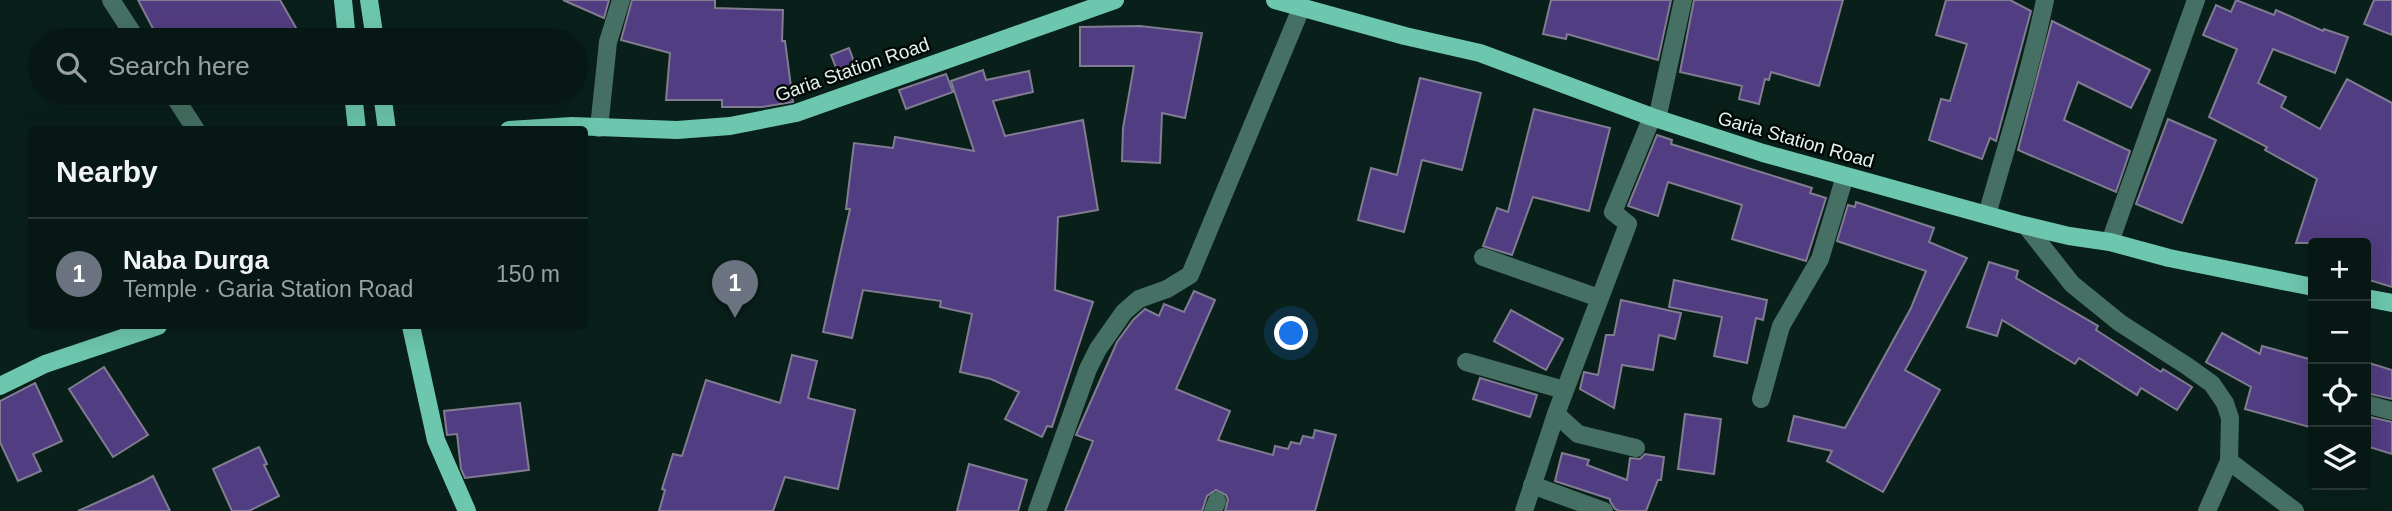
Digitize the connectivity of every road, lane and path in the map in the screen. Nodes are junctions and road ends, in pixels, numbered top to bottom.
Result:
1 (111, 0) edge
2 (343, 0) edge
3 (369, 0) edge
4 (621, 0) edge
5 (1115, 0) edge
6 (1275, 0) edge
7 (1683, 0) edge
8 (2045, 0) edge
9 (2196, 0) edge
10 (1303, 6) junction
11 (129, 28) edge
12 (346, 28) edge
13 (373, 28) edge
14 (180, 105) edge
15 (354, 105) edge
16 (384, 105) edge
17 (1655, 118) junction
18 (193, 126) edge
19 (357, 126) edge
20 (386, 126) edge
21 (588, 127) edge
22 (599, 128) junction
23 (1845, 176) junction
24 (1987, 215) junction
25 (2026, 226) junction
26 (2110, 242) junction
27 (1483, 257) dead end
28 (2308, 286) edge
29 (1599, 298) junction
30 (2371, 299) edge
31 (2392, 303) edge
32 (149, 329) edge
33 (412, 329) edge
34 (1466, 362) dead end
35 (0, 386) edge
36 (1564, 390) junction
37 (1761, 398) dead end
38 (2371, 405) edge
39 (2392, 411) edge
40 (1556, 414) junction
41 (1636, 448) dead end
42 (2230, 461) junction
43 (1532, 485) junction
44 (467, 511) edge
45 (1037, 511) edge
46 (1524, 511) edge
47 (1604, 511) edge
48 (2207, 511) edge
49 (2295, 511) edge

1 - 11 street
2 - 12 main road
3 - 13 main road
4 - 22 street
5 - 22 main road, Garia Station Road
6 - 10 main road, Garia Station Road
7 - 17 street
8 - 24 street
9 - 26 street
10 - 17 main road, Garia Station Road
10 - 45 street
14 - 18 street
15 - 19 main road
16 - 20 main road
17 - 23 main road, Garia Station Road
17 - 29 street
21 - 22 main road, Garia Station Road
23 - 24 main road, Garia Station Road
23 - 37 street
24 - 25 main road, Garia Station Road
25 - 26 main road, Garia Station Road
25 - 42 street
26 - 28 main road, Garia Station Road
27 - 29 street
29 - 36 street
30 - 31 main road
32 - 35 main road
33 - 44 main road
34 - 36 street
36 - 40 street
38 - 39 street
40 - 41 street
40 - 43 street
42 - 48 street
42 - 49 street
43 - 46 street
43 - 47 street

